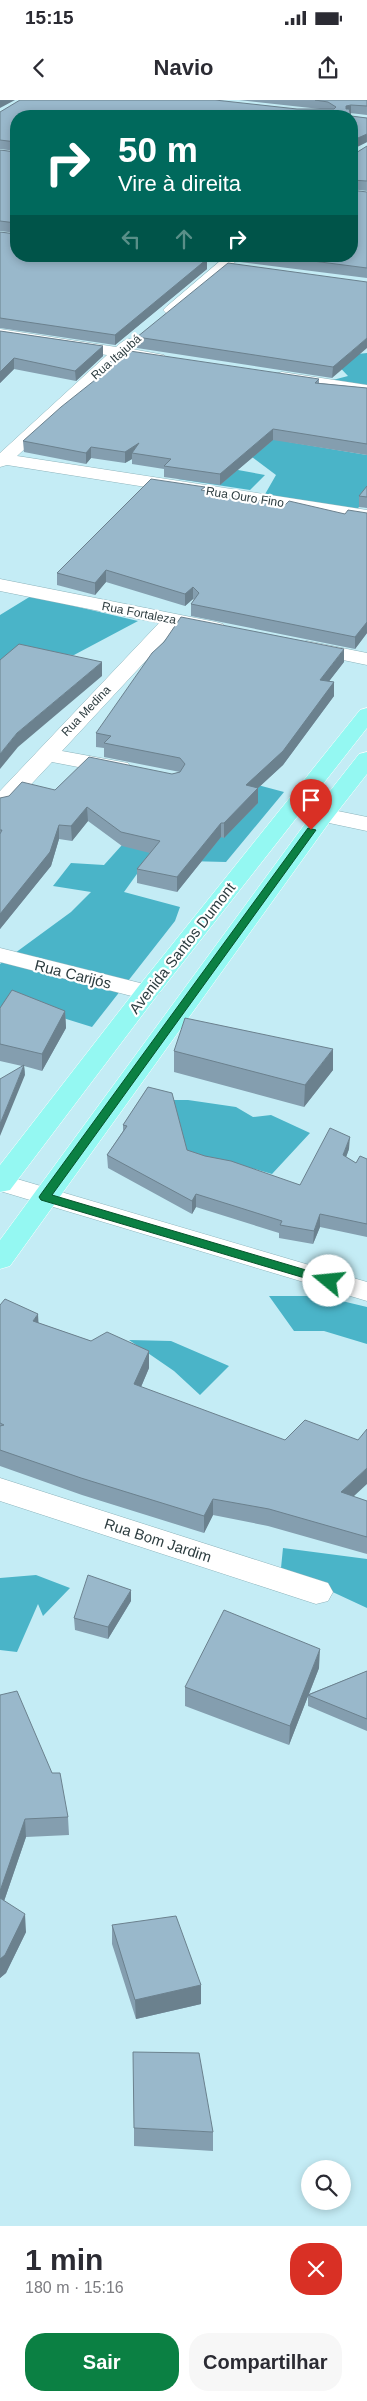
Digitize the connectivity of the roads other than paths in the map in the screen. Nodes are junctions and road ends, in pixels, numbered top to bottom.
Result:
1 (206, 264) edge
2 (234, 264) edge
3 (157, 321) edge
4 (142, 333) edge
5 (0, 334) edge
6 (120, 352) junction
7 (170, 359) edge
8 (268, 375) edge
9 (367, 390) edge
10 (2, 460) edge
11 (367, 516) edge
12 (0, 585) edge
13 (173, 620) junction
14 (231, 632) edge
15 (290, 643) edge
16 (367, 659) edge
17 (367, 714) edge
18 (46, 754) junction
19 (367, 759) edge
20 (143, 773) edge
21 (0, 804) edge
22 (323, 815) junction
23 (367, 824) edge
24 (0, 955) edge
25 (147, 992) junction
26 (0, 1183) edge
27 (45, 1197) junction
28 (0, 1260) edge
29 (367, 1292) edge
30 (0, 1488) edge
31 (316, 1592) dead end

1 - 2 street
2 - 3 street
4 - 6 street, Rua Itajubá
5 - 6 street
6 - 7 street
6 - 10 street, Rua Itajubá
8 - 9 street
10 - 11 street, Rua Ouro Fino
12 - 13 street, Rua Fortaleza
13 - 14 street, Rua Fortaleza
13 - 18 street, Rua Medina
15 - 16 street
17 - 25 main road, Avenida Santos Dumont
18 - 20 street
18 - 21 street, Rua Medina
19 - 22 main road
22 - 23 street
22 - 27 main road
24 - 25 street, Rua Carijós
25 - 26 main road, Avenida Santos Dumont
26 - 27 street
27 - 28 main road
27 - 29 street
30 - 31 street, Rua Bom Jardim

